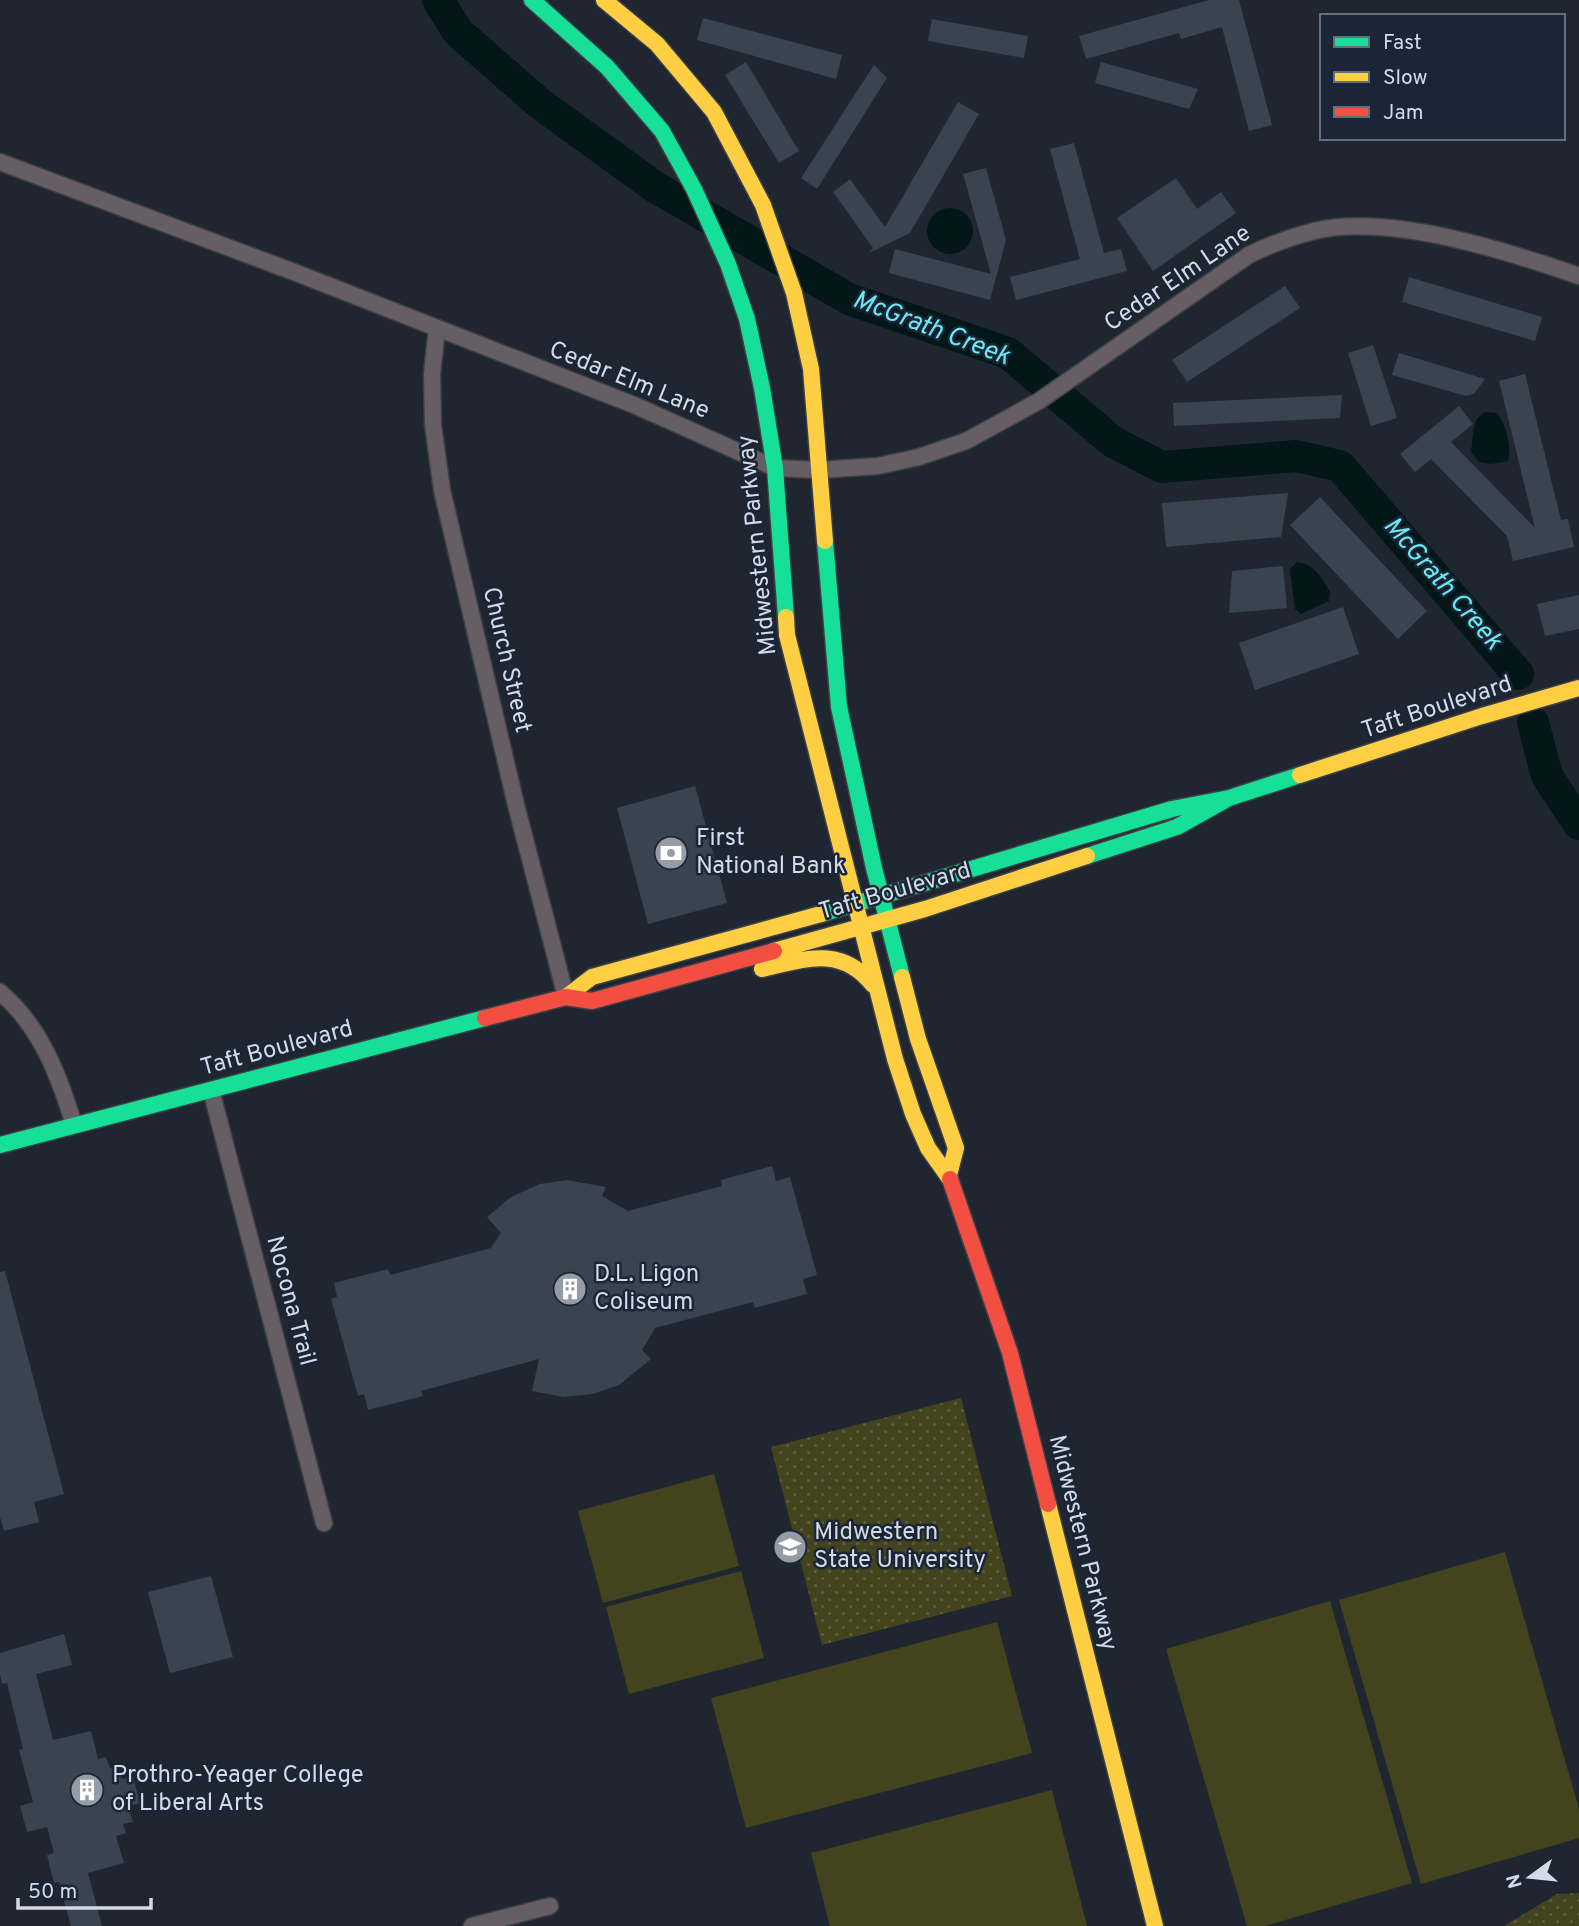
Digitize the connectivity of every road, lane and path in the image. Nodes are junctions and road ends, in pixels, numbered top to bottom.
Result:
1 (532, 0) edge
2 (604, 0) edge
3 (0, 162) edge
4 (1579, 276) edge
5 (438, 328) junction
6 (775, 468) junction
7 (819, 470) junction
8 (1579, 688) edge
9 (1229, 799) junction
10 (881, 896) junction
11 (855, 904) junction
12 (887, 920) junction
13 (860, 927) junction
14 (877, 991) junction
15 (0, 992) edge
16 (621, 993) junction
17 (566, 997) junction
18 (211, 1090) junction
19 (74, 1125) junction
20 (0, 1145) edge
21 (949, 1175) junction
22 (324, 1523) dead end
23 (550, 1906) dead end
24 (472, 1926) edge
25 (1155, 1926) edge

1 - 6 main road, Midwestern Parkway
2 - 7 main road, Midwestern Parkway
3 - 5 street, Cedar Elm Lane
4 - 7 street, Cedar Elm Lane
5 - 6 street, Cedar Elm Lane
5 - 17 street, Church Street
6 - 7 street, Cedar Elm Lane
6 - 11 main road, Midwestern Parkway
7 - 10 main road, Midwestern Parkway
8 - 9 main road, Taft Boulevard
9 - 10 main road, Taft Boulevard
9 - 12 main road, Taft Boulevard
10 - 11 main road, Taft Boulevard
10 - 12 main road, Midwestern Parkway
11 - 13 main road, Midwestern Parkway
11 - 17 main road, Taft Boulevard
12 - 13 main road, Taft Boulevard
12 - 21 main road, Midwestern Parkway
13 - 14 main road, Midwestern Parkway
13 - 16 main road, Taft Boulevard
14 - 16 main road
14 - 21 main road, Midwestern Parkway
15 - 19 street
16 - 17 main road, Taft Boulevard
17 - 18 main road, Taft Boulevard
18 - 19 main road, Taft Boulevard
18 - 22 street, Nocona Trail
19 - 20 main road, Taft Boulevard
21 - 25 main road, Midwestern Parkway
23 - 24 street

